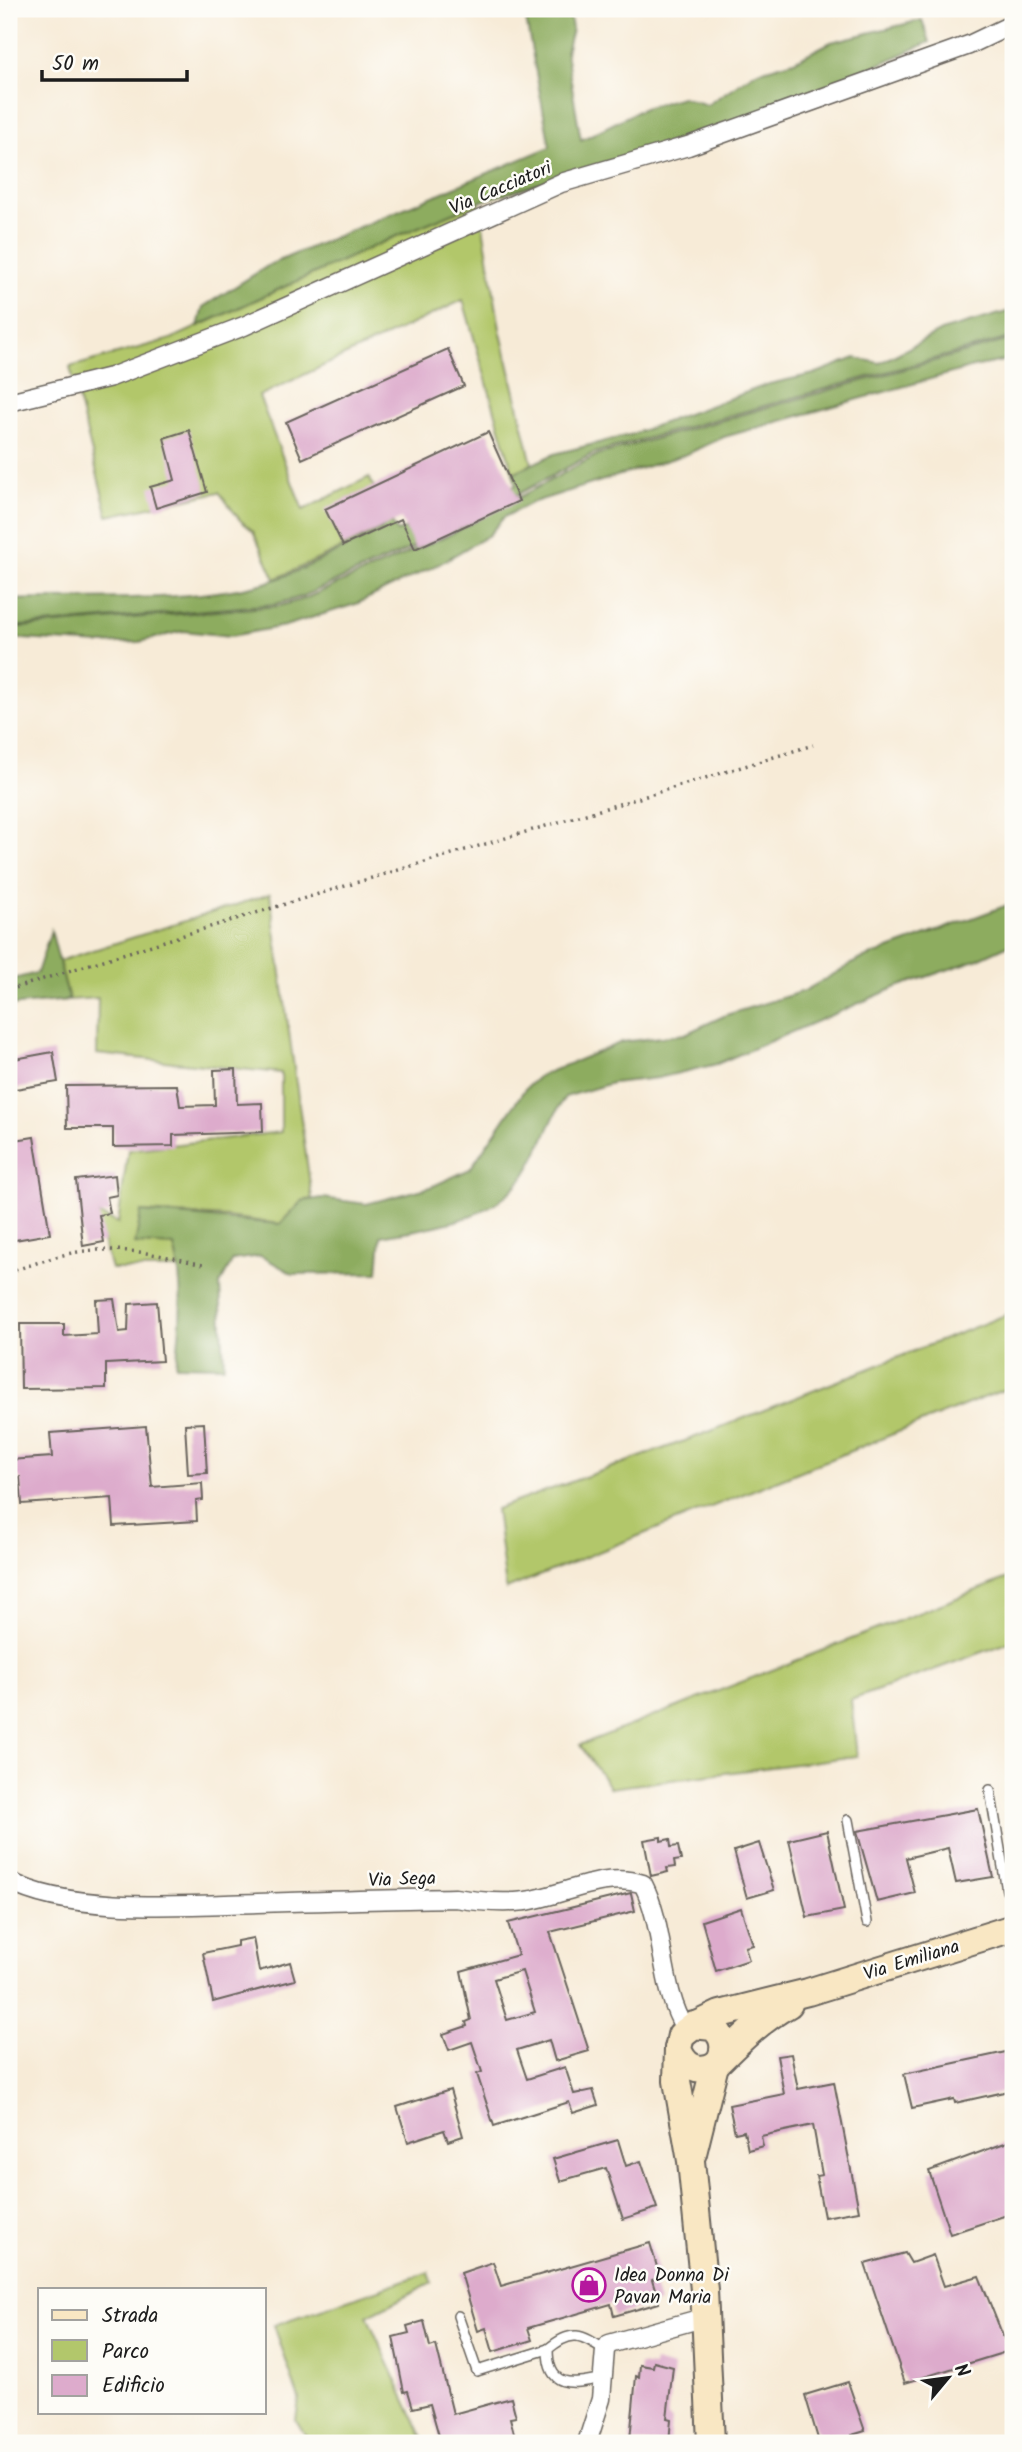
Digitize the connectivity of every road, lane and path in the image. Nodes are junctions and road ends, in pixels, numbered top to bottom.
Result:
1 (1013, 23) edge
2 (9, 402) edge
3 (813, 745) dead end
4 (9, 990) edge
5 (203, 1265) dead end
6 (9, 1272) edge
7 (990, 1790) dead end
8 (848, 1821) dead end
9 (9, 1881) edge
10 (1007, 1891) dead end
11 (867, 1922) dead end
12 (1013, 1928) edge
13 (808, 1992) junction
14 (688, 2034) junction
15 (717, 2063) junction
16 (691, 2161) junction
17 (458, 2316) dead end
18 (706, 2317) junction
19 (548, 2349) junction
20 (605, 2350) junction
21 (603, 2378) junction
22 (587, 2443) edge
23 (712, 2443) edge

1 - 2 street, Via Cacciatori
3 - 4 path
5 - 6 path
7 - 10 lane
8 - 11 lane
9 - 14 street, Via Sega
12 - 13 main road, Via Emiliana
13 - 14 main road, Via Emiliana
13 - 15 main road, Via Emiliana
14 - 15 main road
14 - 15 main road
14 - 16 main road
15 - 16 main road
16 - 18 main road
17 - 19 lane
18 - 20 street
18 - 23 main road
19 - 20 lane
19 - 21 lane
20 - 21 street
21 - 22 street

